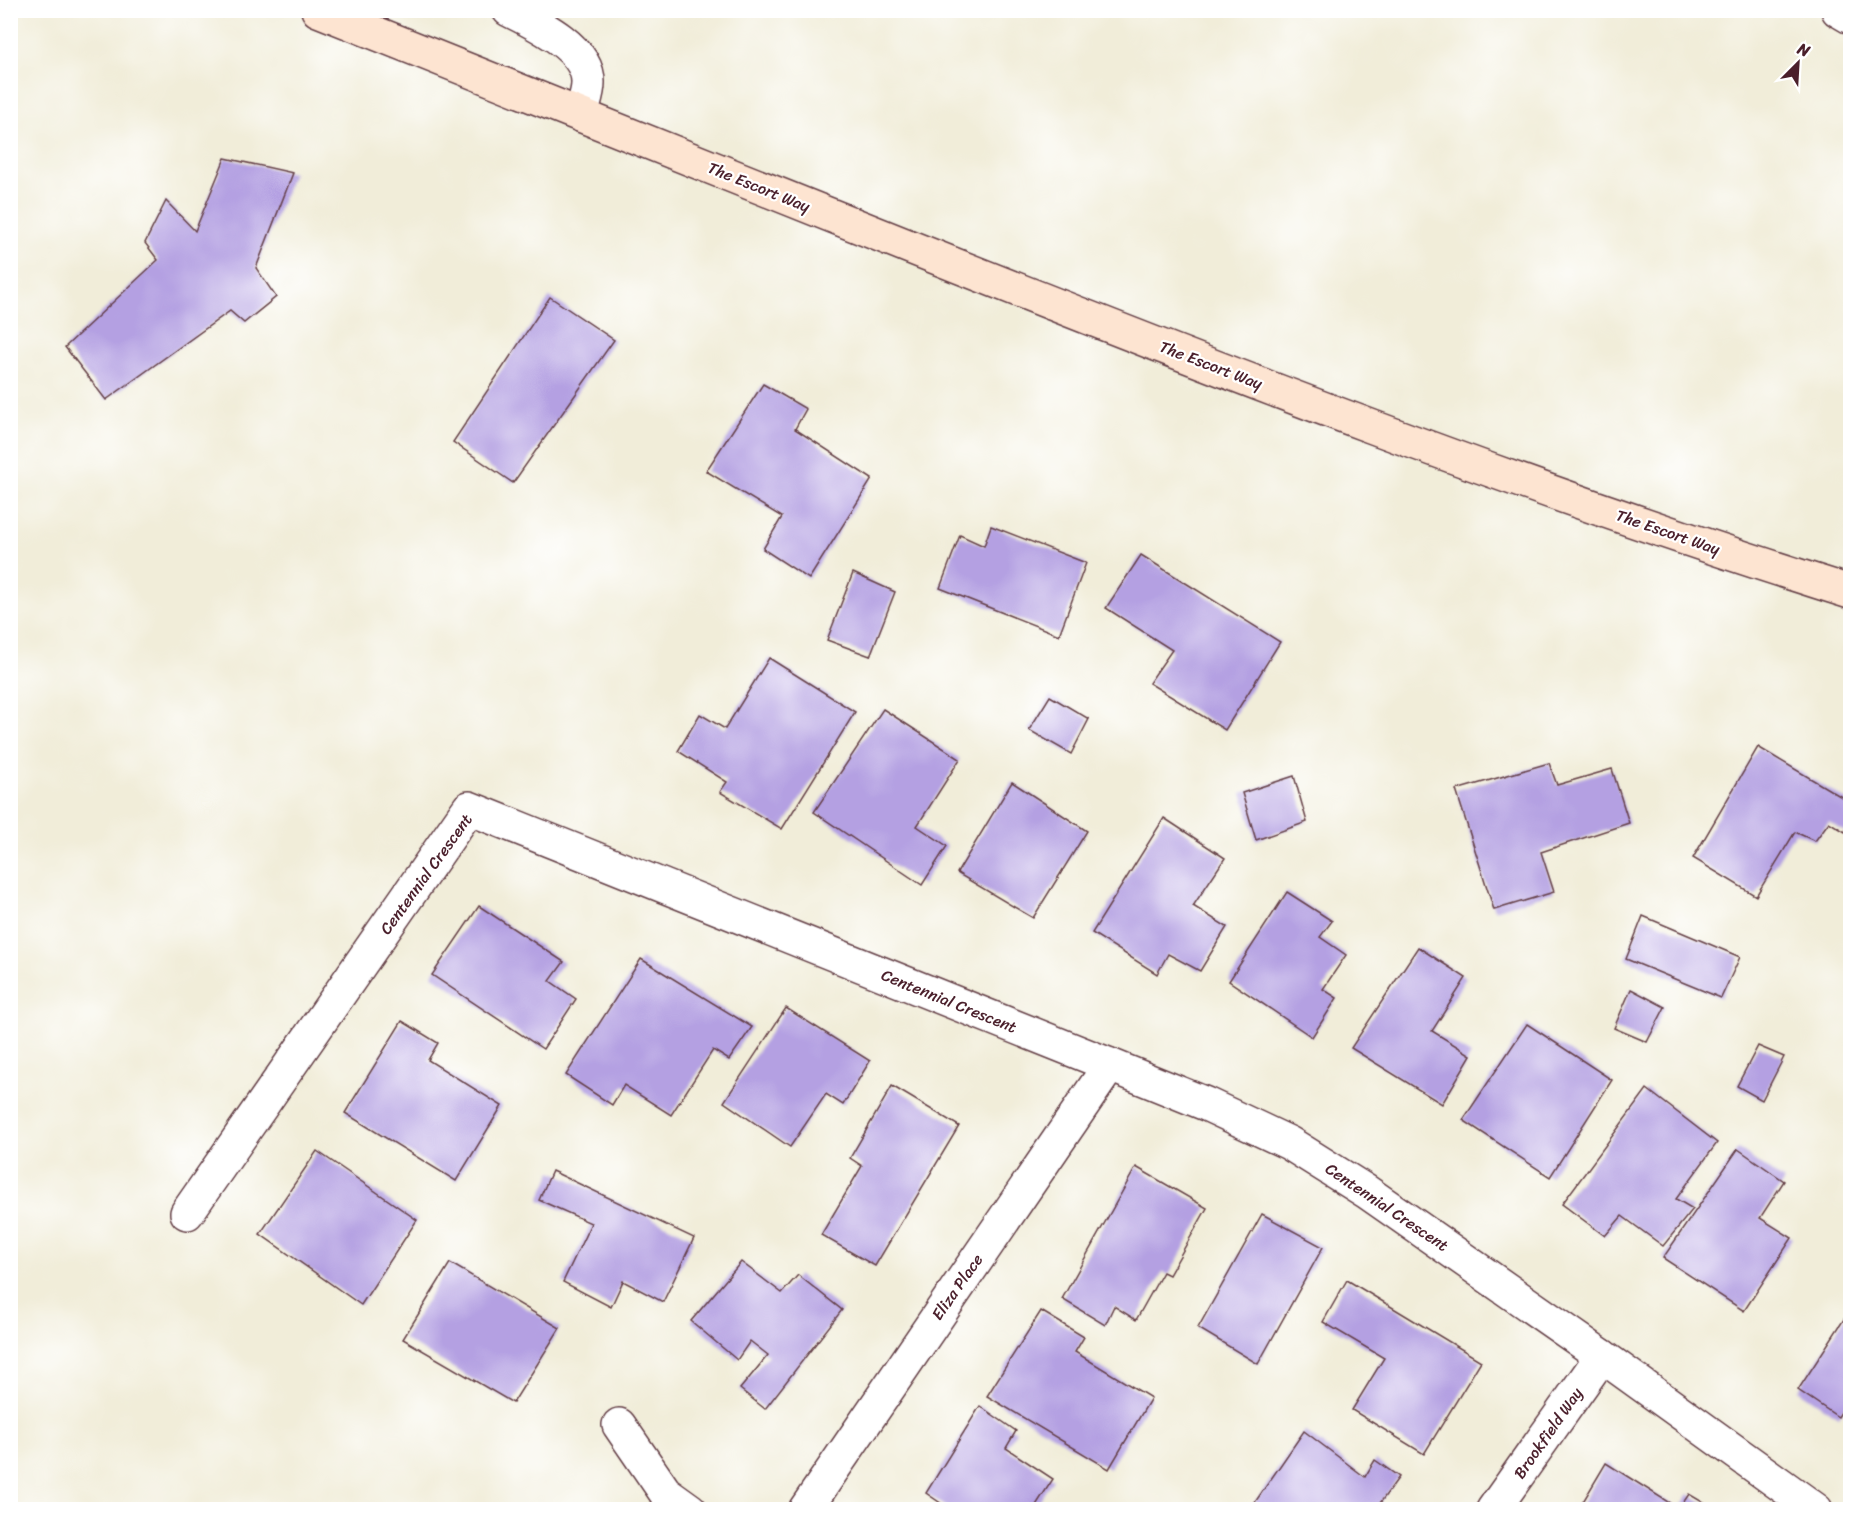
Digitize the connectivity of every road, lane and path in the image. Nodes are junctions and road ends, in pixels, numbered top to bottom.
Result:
1 (318, 10) edge
2 (509, 10) edge
3 (1838, 10) edge
4 (1851, 17) edge
5 (581, 115) junction
6 (1851, 592) edge
7 (1110, 1065) junction
8 (187, 1213) dead end
9 (1602, 1356) junction
10 (618, 1425) dead end
11 (690, 1509) edge
12 (805, 1509) edge
13 (1493, 1509) edge
14 (1816, 1509) edge

1 - 5 main road, The Escort Way
2 - 5 street
3 - 4 street
5 - 6 main road, The Escort Way
7 - 8 street, Centennial Crescent
7 - 9 street, Centennial Crescent
7 - 12 street, Eliza Place
9 - 13 street, Brookfield Way
9 - 14 street, Centennial Crescent
10 - 11 street

